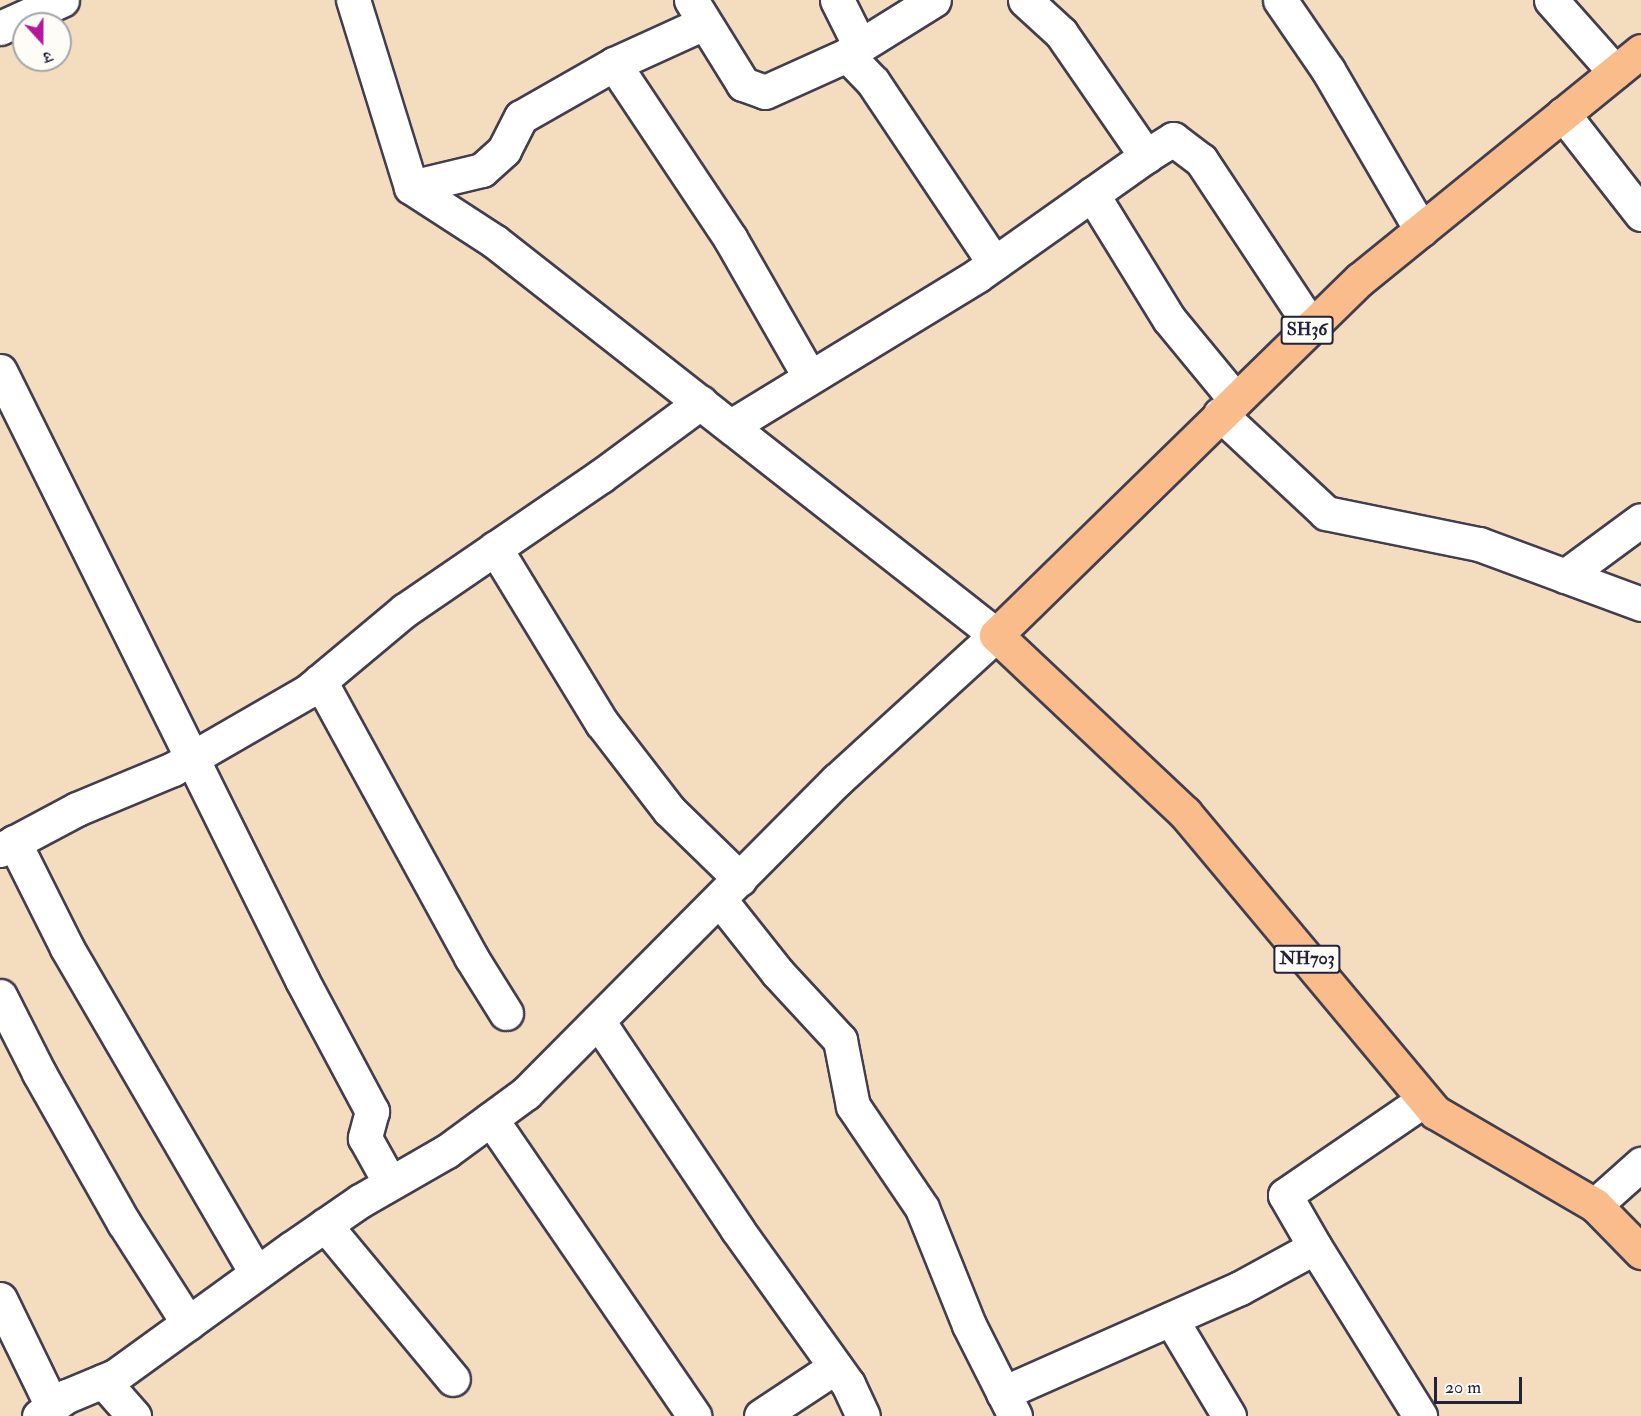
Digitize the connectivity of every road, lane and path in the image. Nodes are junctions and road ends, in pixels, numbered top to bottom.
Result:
1 (62, 0) edge
2 (353, 0) edge
3 (837, 0) edge
4 (934, 0) edge
5 (1025, 0) edge
6 (1280, 0) edge
7 (1551, 0) edge
8 (698, 11) edge
9 (0, 28) edge
10 (854, 50) junction
11 (1641, 51) edge
12 (614, 64) junction
13 (1615, 72) junction
14 (1563, 114) junction
15 (1146, 156) junction
16 (411, 187) junction
17 (1092, 194) junction
18 (1641, 214) edge
19 (1420, 230) junction
20 (994, 263) junction
21 (1311, 326) junction
22 (0, 371) edge
23 (809, 376) junction
24 (700, 402) junction
25 (1228, 406) junction
26 (731, 426) junction
27 (1641, 519) edge
28 (495, 548) junction
29 (1564, 576) junction
30 (1641, 604) edge
31 (996, 635) junction
32 (320, 681) junction
33 (194, 757) junction
34 (7, 846) edge
35 (730, 890) junction
36 (0, 996) edge
37 (506, 1013) dead end
38 (598, 1021) junction
39 (1424, 1100) junction
40 (491, 1119) junction
41 (1641, 1164) edge
42 (390, 1184) junction
43 (1595, 1205) junction
44 (325, 1225) junction
45 (1315, 1247) junction
46 (1641, 1252) edge
47 (256, 1273) junction
48 (0, 1299) edge
49 (1171, 1319) junction
50 (188, 1323) junction
51 (835, 1367) junction
52 (453, 1379) dead end
53 (103, 1381) junction
54 (1006, 1408) edge
55 (45, 1411) edge
56 (134, 1416) edge
57 (694, 1416) edge
58 (761, 1416) edge
59 (863, 1416) edge
60 (1228, 1416) edge
61 (1420, 1416) edge

1 - 9 street
2 - 16 street
3 - 10 street
4 - 10 street
5 - 15 street
6 - 19 street
7 - 13 street
8 - 10 street
8 - 12 street
10 - 20 street
11 - 13 highway, SH36
12 - 16 street
12 - 23 street
13 - 14 highway, SH36
14 - 18 street
14 - 19 highway, SH36
15 - 17 street
15 - 21 street
16 - 24 street
17 - 20 street
17 - 25 street
19 - 21 highway, SH36
20 - 23 street
21 - 25 highway, SH36
22 - 33 street
23 - 26 street
24 - 26 street
24 - 28 street
25 - 29 street
25 - 31 highway, SH36
26 - 31 street
27 - 29 street
28 - 32 street
28 - 35 street
29 - 30 street
31 - 35 street
31 - 39 highway, NH703
32 - 33 street
32 - 37 street
33 - 34 street
33 - 42 street
34 - 47 street
35 - 38 street
35 - 54 street
36 - 50 street
38 - 40 street
38 - 51 street
39 - 43 highway, NH703
39 - 45 street
40 - 42 street
40 - 57 street
41 - 43 street
42 - 44 street
43 - 46 highway, NH703
44 - 47 street
44 - 52 street
45 - 49 street
45 - 61 street
47 - 50 street
48 - 55 street
49 - 54 street
49 - 60 street
50 - 53 street
51 - 58 street
51 - 59 street
53 - 55 street
53 - 56 street

